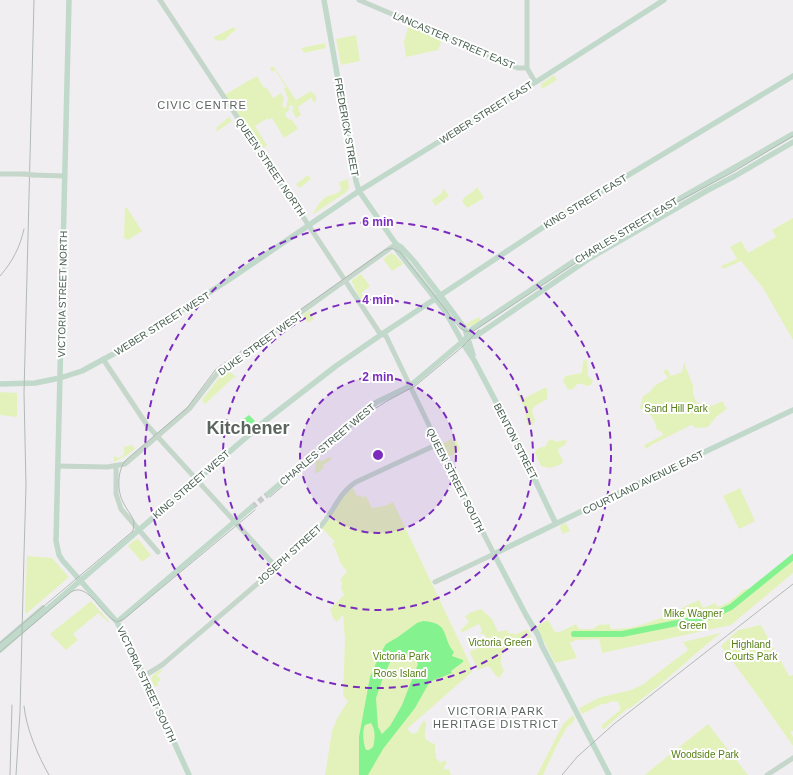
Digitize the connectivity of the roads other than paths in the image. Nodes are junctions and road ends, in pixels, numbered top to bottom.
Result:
1 (69, 0) edge
2 (160, 0) edge
3 (324, 0) edge
4 (359, 0) edge
5 (527, 0) edge
6 (664, 0) edge
7 (527, 68) junction
8 (793, 76) edge
9 (535, 82) junction
10 (793, 134) edge
11 (793, 142) edge
12 (0, 174) edge
13 (65, 176) junction
14 (360, 191) junction
15 (310, 225) junction
16 (396, 244) junction
17 (347, 281) junction
18 (438, 297) junction
19 (464, 329) junction
20 (471, 330) junction
21 (382, 334) junction
22 (467, 337) junction
23 (462, 342) junction
24 (103, 360) junction
25 (474, 360) junction
26 (60, 378) junction
27 (0, 384) edge
28 (410, 386) junction
29 (793, 410) edge
30 (157, 436) junction
31 (438, 444) junction
32 (58, 466) junction
33 (116, 466) junction
34 (196, 479) junction
35 (268, 494) tunnel mouth
36 (252, 507) tunnel mouth
37 (234, 521) junction
38 (556, 524) junction
39 (138, 530) junction
40 (158, 552) dead end
41 (494, 554) junction
42 (276, 567) junction
43 (80, 581) junction
44 (435, 582) dead end
45 (117, 622) junction
46 (0, 644) edge
47 (0, 650) edge
48 (144, 676) junction
49 (793, 758) edge
50 (189, 775) edge
51 (609, 775) edge
52 (767, 775) edge

1 - 13 main road, VICTORIA STREET NORTH
2 - 15 street, QUEEN STREET NORTH
3 - 14 main road, FREDERICK STREET
4 - 7 street, LANCASTER STREET EAST
5 - 7 street
6 - 9 main road, WEBER STREET EAST
7 - 9 street
8 - 18 main road, KING STREET EAST
9 - 14 main road, WEBER STREET EAST
10 - 20 main road, CHARLES STREET EAST
11 - 22 main road, CHARLES STREET EAST
12 - 13 street, bridge
13 - 26 main road, VICTORIA STREET NORTH
14 - 15 main road, WEBER STREET EAST
14 - 16 main road, FREDERICK STREET
15 - 17 street, QUEEN STREET NORTH
15 - 24 main road, WEBER STREET WEST
16 - 17 street, DUKE STREET WEST
16 - 18 main road, FREDERICK STREET
17 - 21 street, QUEEN STREET NORTH
17 - 30 street, DUKE STREET WEST
18 - 19 main road, BENTON STREET
18 - 21 main road, KING STREET EAST
18 - 23 main road, BENTON STREET
19 - 20 main road
19 - 22 main road, BENTON STREET
20 - 22 main road, CHARLES STREET EAST
21 - 28 street, QUEEN STREET SOUTH
21 - 34 main road, KING STREET WEST
22 - 23 main road, CHARLES STREET EAST
22 - 25 main road, BENTON STREET
23 - 25 main road, BENTON STREET
23 - 28 main road, CHARLES STREET EAST
24 - 26 main road, WEBER STREET WEST
24 - 30 street
25 - 38 main road, BENTON STREET
26 - 27 main road, WEBER STREET WEST
26 - 32 main road, VICTORIA STREET NORTH
28 - 31 street, QUEEN STREET SOUTH
28 - 35 main road, CHARLES STREET WEST
29 - 38 main road, COURTLAND AVENUE EAST
30 - 33 street, DUKE STREET WEST
30 - 34 street
31 - 41 street, QUEEN STREET SOUTH
31 - 42 street, JOSEPH STREET
32 - 33 street, DUKE STREET WEST
32 - 43 main road, VICTORIA STREET NORTH
33 - 39 street
34 - 37 street
34 - 39 main road, KING STREET WEST
36 - 37 main road
37 - 42 street
37 - 45 main road
38 - 41 main road, COURTLAND AVENUE EAST
39 - 40 street
39 - 43 main road, KING STREET WEST
41 - 44 street
41 - 51 main road, QUEEN STREET SOUTH
42 - 48 street, JOSEPH STREET
43 - 45 main road, VICTORIA STREET SOUTH
43 - 46 main road, KING STREET WEST
43 - 47 main road, KING STREET WEST
45 - 48 main road, VICTORIA STREET SOUTH
48 - 50 main road, VICTORIA STREET SOUTH
49 - 52 street

